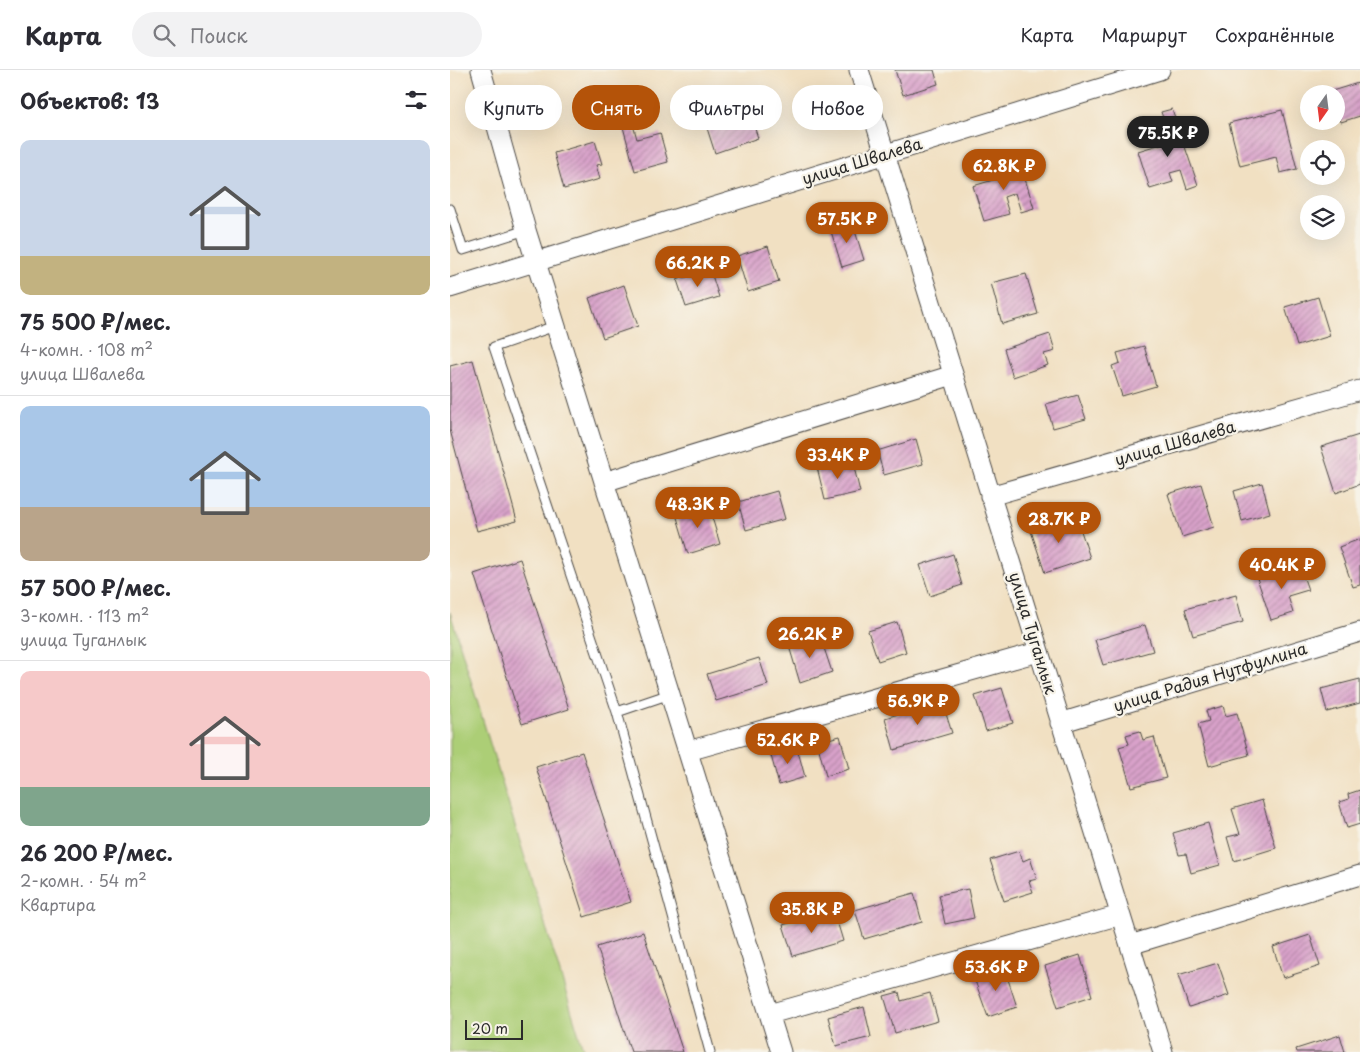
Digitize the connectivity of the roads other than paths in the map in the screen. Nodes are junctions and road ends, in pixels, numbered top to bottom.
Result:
1 (481, 70) edge
2 (859, 70) edge
3 (1160, 70) edge
4 (885, 154) junction
5 (450, 209) edge
6 (526, 230) junction
7 (535, 262) junction
8 (450, 288) edge
9 (555, 326) junction
10 (953, 376) junction
11 (1360, 390) edge
12 (604, 482) junction
13 (990, 496) junction
14 (1360, 632) edge
15 (1038, 652) junction
16 (670, 694) junction
17 (617, 712) junction
18 (1060, 722) junction
19 (688, 751) junction
20 (1360, 875) edge
21 (1120, 915) junction
22 (1130, 945) junction
23 (770, 1014) junction
24 (710, 1052) edge
25 (781, 1052) edge
26 (1163, 1052) edge

1 - 6 street
2 - 4 street, улица Туганлык
3 - 4 street, улица Швалева
4 - 7 street, улица Швалева
4 - 10 street, улица Туганлык
5 - 6 lane
6 - 7 street
7 - 8 street, улица Швалева
7 - 9 street
9 - 12 street
9 - 17 lane
10 - 12 street
10 - 13 street, улица Туганлык
11 - 13 street, улица Швалева
12 - 16 street
13 - 15 street, улица Туганлык
14 - 18 street, улица Радия Нутфуллина
15 - 18 street, улица Туганлык
15 - 19 street
16 - 17 lane
16 - 19 street
17 - 24 lane
18 - 21 street, улица Туганлык
19 - 23 street
20 - 22 street
21 - 22 street, улица Туганлык
21 - 23 street
22 - 26 street, улица Туганлык
23 - 25 street

